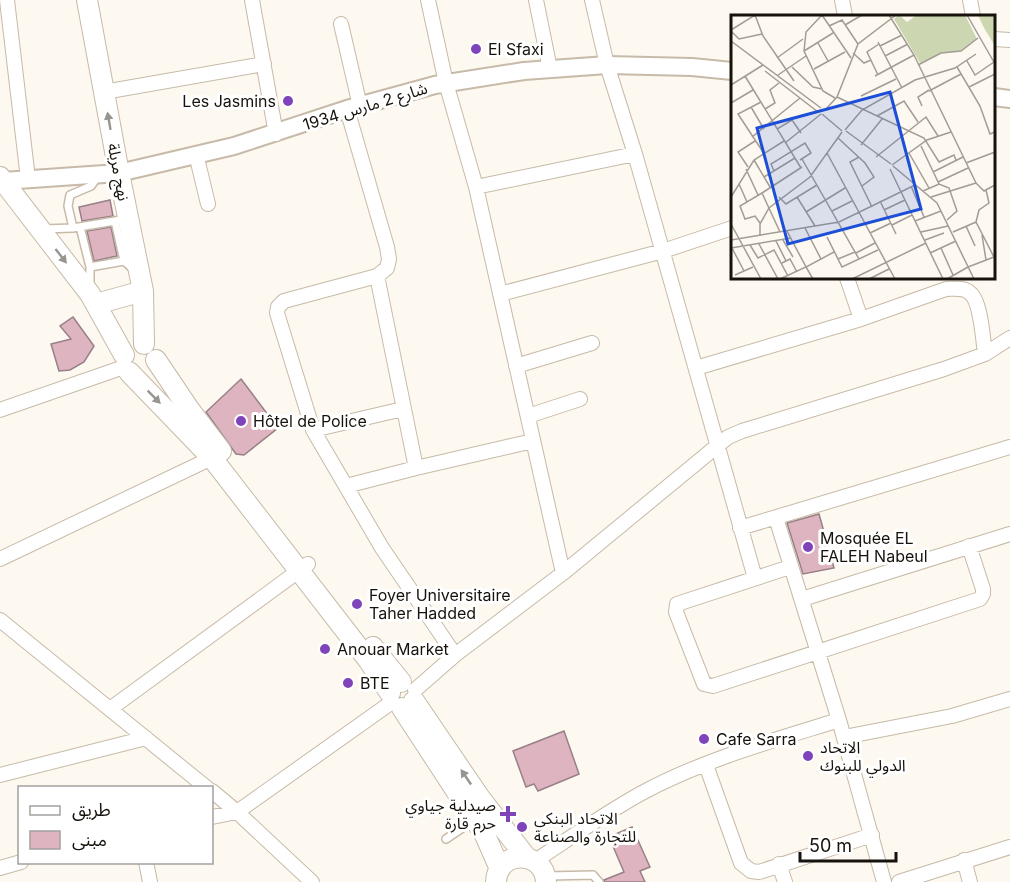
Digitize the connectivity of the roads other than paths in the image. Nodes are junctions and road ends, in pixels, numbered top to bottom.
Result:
1 (7, 0) edge
2 (87, 0) edge
3 (252, 0) edge
4 (428, 0) edge
5 (536, 0) edge
6 (592, 0) edge
7 (842, 0) edge
8 (970, 0) edge
9 (845, 15) edge
10 (973, 15) edge
11 (340, 24) dead end
12 (995, 39) edge
13 (1010, 40) edge
14 (264, 64) junction
15 (607, 65) junction
16 (550, 69) junction
17 (731, 71) edge
18 (446, 83) junction
19 (104, 92) junction
20 (995, 97) edge
21 (1010, 99) edge
22 (354, 107) junction
23 (276, 134) junction
24 (196, 154) junction
25 (635, 154) junction
26 (109, 173) junction
27 (2, 179) edge
28 (28, 179) junction
29 (476, 187) junction
30 (208, 204) dead end
31 (121, 220) junction
32 (76, 227) junction
33 (731, 228) edge
34 (40, 229) junction
35 (663, 251) junction
36 (124, 261) junction
37 (90, 267) junction
38 (377, 276) junction
39 (847, 279) edge
40 (142, 284) junction
41 (500, 294) junction
42 (93, 299) junction
43 (861, 319) junction
44 (1010, 338) edge
45 (592, 343) dead end
46 (144, 344) junction
47 (985, 354) junction
48 (156, 360) junction
49 (126, 365) junction
50 (516, 366) junction
51 (696, 368) junction
52 (580, 399) dead end
53 (403, 409) junction
54 (0, 410) edge
55 (528, 416) junction
56 (313, 430) junction
57 (533, 441) junction
58 (718, 445) junction
59 (1010, 447) edge
60 (217, 455) junction
61 (416, 468) junction
62 (346, 486) junction
63 (776, 518) junction
64 (740, 528) junction
65 (1010, 534) edge
66 (969, 546) junction
67 (0, 559) edge
68 (790, 567) junction
69 (304, 568) junction
70 (563, 573) junction
71 (755, 578) junction
72 (802, 599) junction
73 (0, 620) edge
74 (818, 651) junction
75 (455, 656) junction
76 (402, 696) junction
77 (1010, 699) edge
78 (110, 709) junction
79 (839, 720) junction
80 (844, 737) junction
81 (146, 738) junction
82 (706, 765) junction
83 (0, 775) edge
84 (205, 786) edge
85 (213, 792) edge
86 (237, 812) junction
87 (482, 814) junction
88 (213, 818) edge
89 (872, 835) junction
90 (446, 838) dead end
91 (1010, 847) edge
92 (964, 860) junction
93 (18, 863) edge
94 (146, 864) edge
95 (779, 864) junction
96 (0, 868) edge
97 (541, 873) edge
98 (495, 878) edge
99 (150, 882) edge
100 (312, 882) edge
101 (599, 882) edge
102 (785, 882) edge
103 (884, 882) edge
104 (899, 882) edge
105 (970, 882) edge

1 - 28 street
2 - 19 main road, نهج مربلة
3 - 14 street
4 - 18 street
5 - 16 street
6 - 15 street
7 - 9 street
8 - 10 street
11 - 22 street
12 - 13 street
14 - 19 street
14 - 23 street
15 - 16 street, شارع 2 مارس 1934
15 - 17 street, شارع 2 مارس 1934
15 - 25 street
16 - 18 street, شارع 2 مارس 1934
18 - 22 street, شارع 2 مارس 1934
18 - 29 street
26 -> 19 main road, نهج مربلة
20 - 21 street
22 - 23 street, شارع 2 مارس 1934
22 - 38 street
23 - 24 street, شارع 2 مارس 1934
24 - 26 street, شارع 2 مارس 1934
24 - 30 street
25 - 29 street
25 - 35 street
26 - 28 street, شارع 2 مارس 1934
26 - 31 main road, نهج مربلة
26 - 32 lane
27 - 28 street, شارع 2 مارس 1934
27 - 34 main road
29 - 41 street
31 - 32 lane
31 - 36 lane
31 - 40 main road, نهج مربلة
32 - 34 lane
32 - 37 lane
33 - 35 street
34 -> 42 main road
35 - 41 street
35 - 51 street
36 - 37 lane
36 - 40 lane
37 - 42 lane
38 - 53 street
38 - 56 street
39 - 43 street
40 - 42 main road
40 - 46 main road, نهج مربلة
41 - 50 street
42 - 49 main road
43 - 47 street
43 - 51 street
44 - 47 street
45 - 50 street
46 - 48 main road
46 - 49 main road
47 - 58 street
48 - 49 main road
48 - 60 main road
49 - 54 street
49 -> 60 main road
50 - 55 street
51 - 58 street
52 - 55 street
53 - 56 street
53 - 61 street
55 - 57 street
56 - 62 street
57 - 61 street
57 - 70 street
58 - 64 street
58 - 70 street
59 - 63 street
60 - 67 street
60 - 69 main road
61 - 62 street
62 - 75 street
63 - 64 street
63 - 68 street
64 - 71 street
65 - 66 street
66 - 72 street
66 - 74 street
68 - 71 street
68 - 72 street
69 - 76 main road
69 - 78 street
70 - 75 street
71 - 74 street
72 - 74 street
73 - 78 street
74 - 79 street
75 - 76 street
76 - 86 street
76 - 87 main road
77 - 80 street
78 - 81 street
79 - 80 street
79 - 82 street
80 - 89 street
81 - 83 street
81 - 84 street
82 - 95 street
82 - 97 street
85 - 86 street
86 - 88 street
86 - 100 street
87 - 90 lane
87 - 97 main road
87 - 98 main road
89 - 95 street
89 - 103 street
91 - 92 street
92 - 104 street
92 - 105 street
93 - 96 street
94 - 99 street
95 - 102 street
97 - 98 main road
97 - 101 lane

